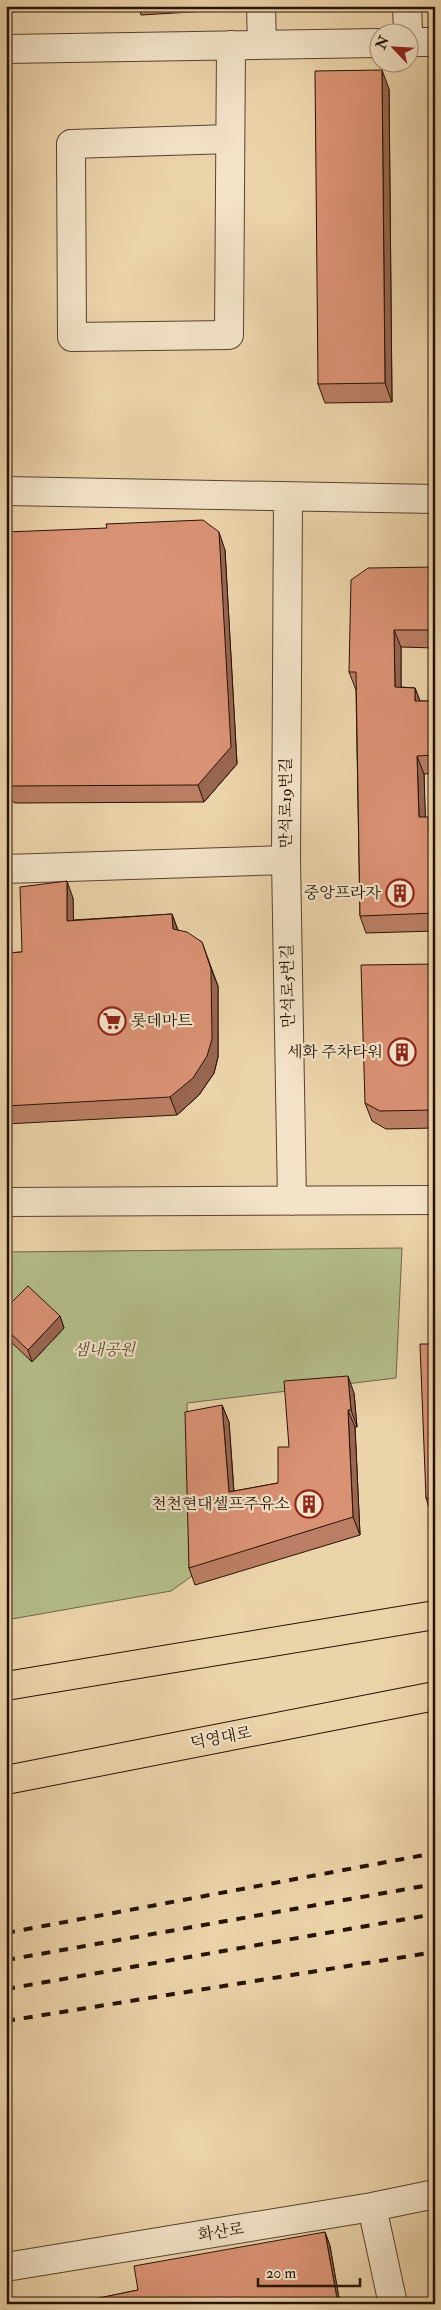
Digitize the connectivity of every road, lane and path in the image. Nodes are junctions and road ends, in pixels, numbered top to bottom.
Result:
1 (261, 6) edge
2 (407, 6) edge
3 (408, 22) edge
4 (418, 42) edge
5 (435, 42) edge
6 (368, 43) edge
7 (231, 45) junction
8 (262, 45) junction
9 (6, 49) edge
10 (230, 139) junction
11 (6, 492) edge
12 (288, 497) junction
13 (435, 499) edge
14 (286, 860) junction
15 (6, 869) edge
16 (435, 1200) edge
17 (292, 1201) junction
18 (6, 1202) edge
19 (435, 1616) edge
20 (6, 1686) edge
21 (435, 1696) edge
22 (6, 1780) edge
23 (435, 2194) edge
24 (372, 2207) junction
25 (6, 2267) edge
26 (393, 2304) edge

1 - 8 street
2 - 3 street
4 - 5 street
6 - 8 street
7 - 8 street
7 - 9 street
7 - 10 street
10 - 10 street
11 - 12 street
12 - 13 street
12 - 14 street, 만석로19번길
14 - 15 street, 만석로19번길
14 - 17 street, 만석로5번길
16 - 17 street
17 - 18 street
19 - 20 main road
21 - 22 main road, 덕영대로
23 - 24 street, 화산로
24 - 25 street, 화산로
24 - 26 street

